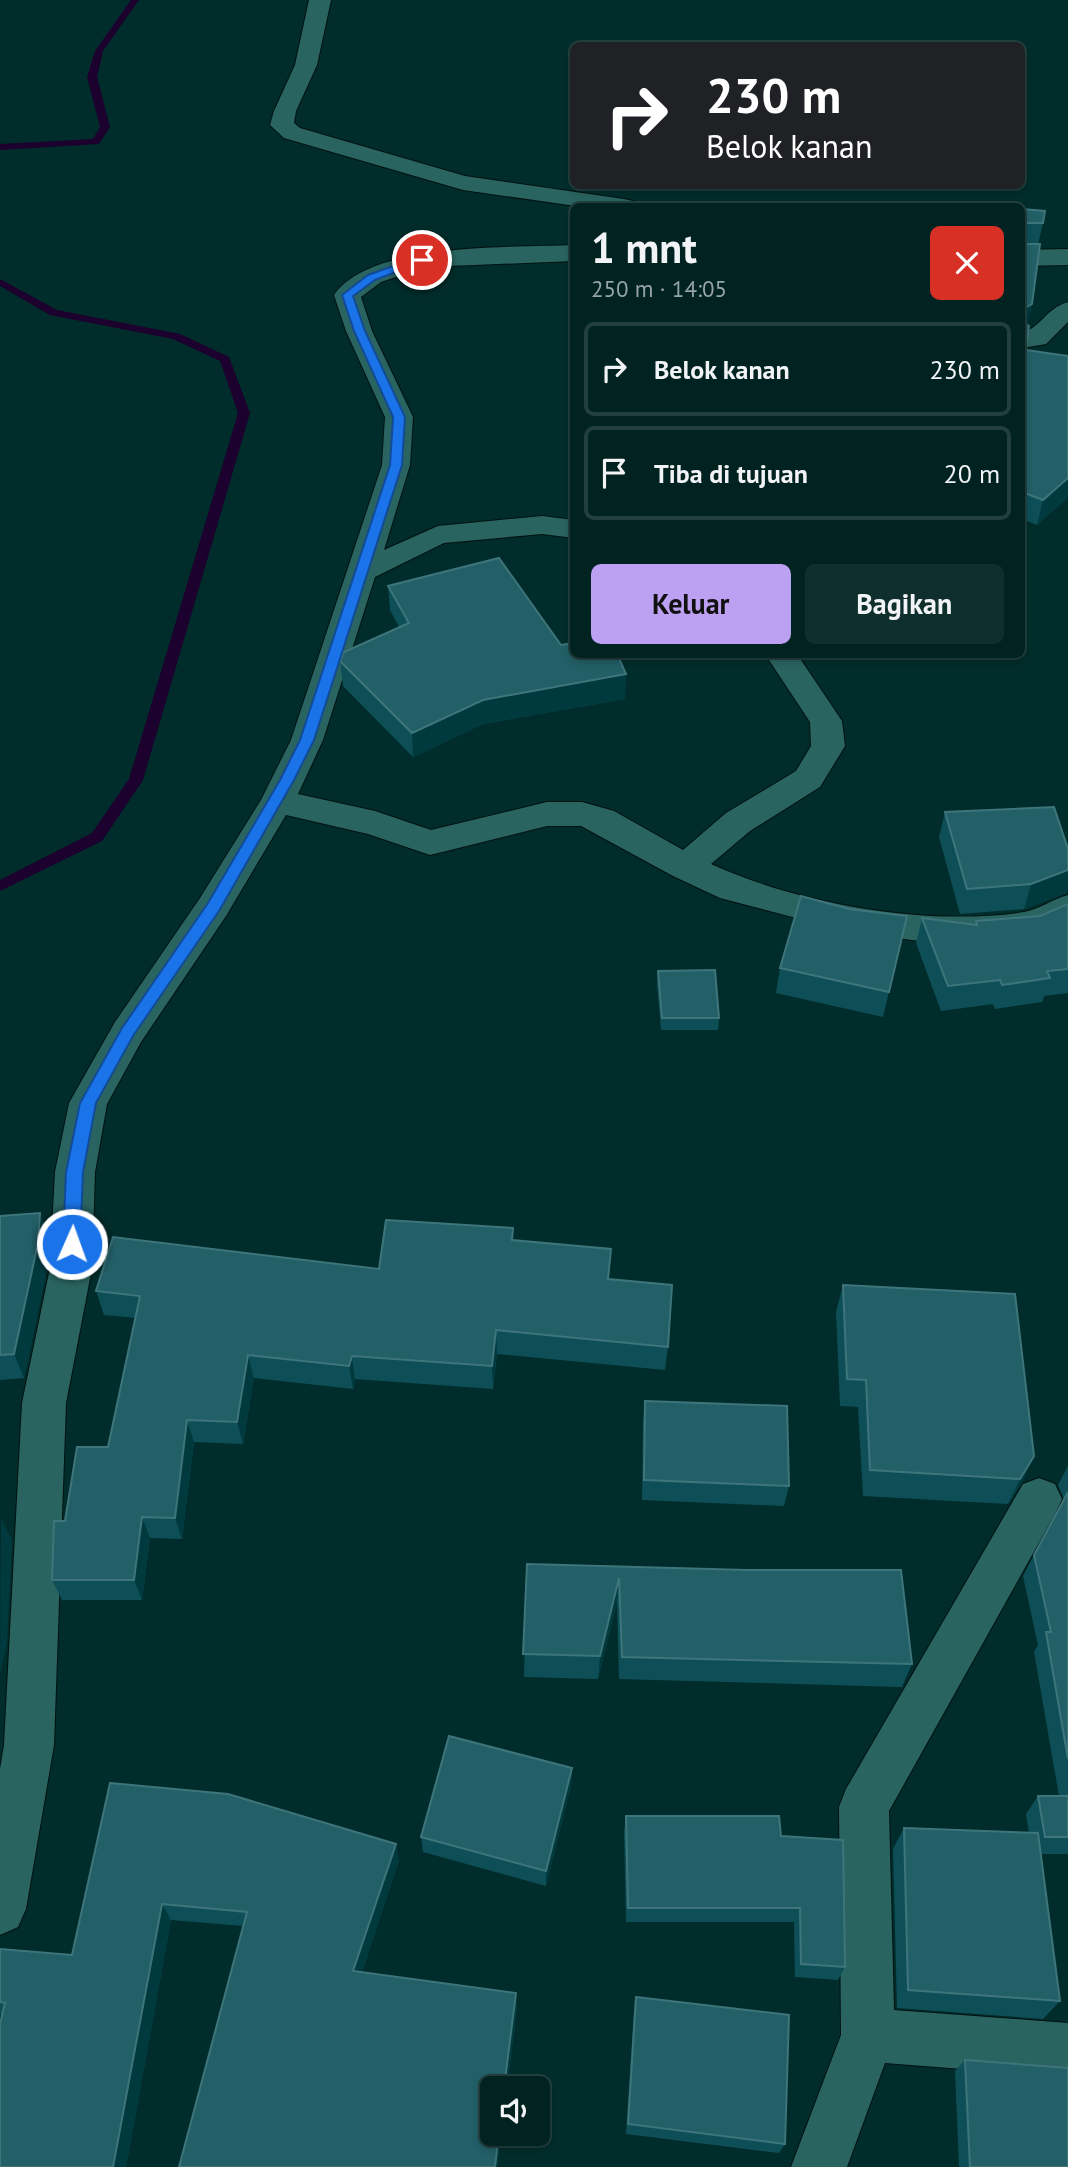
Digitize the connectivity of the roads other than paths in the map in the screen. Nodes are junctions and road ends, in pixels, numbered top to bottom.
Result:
1 (320, 0) edge
2 (603, 203) edge
3 (570, 253) edge
4 (1068, 257) edge
5 (1025, 258) edge
6 (1068, 310) edge
7 (1025, 340) edge
8 (570, 528) edge
9 (362, 572) junction
10 (783, 658) edge
11 (278, 801) junction
12 (685, 867) junction
13 (1068, 908) edge
14 (1039, 1499) dead end
15 (0, 1909) edge
16 (868, 2035) junction
17 (1068, 2050) edge
18 (819, 2167) edge

1 - 2 street
3 - 9 street
4 - 5 street
6 - 7 street
8 - 9 street
9 - 11 street
10 - 12 street
11 - 12 street
11 - 15 street
12 - 13 street
14 - 16 street
16 - 17 street
16 - 18 street

